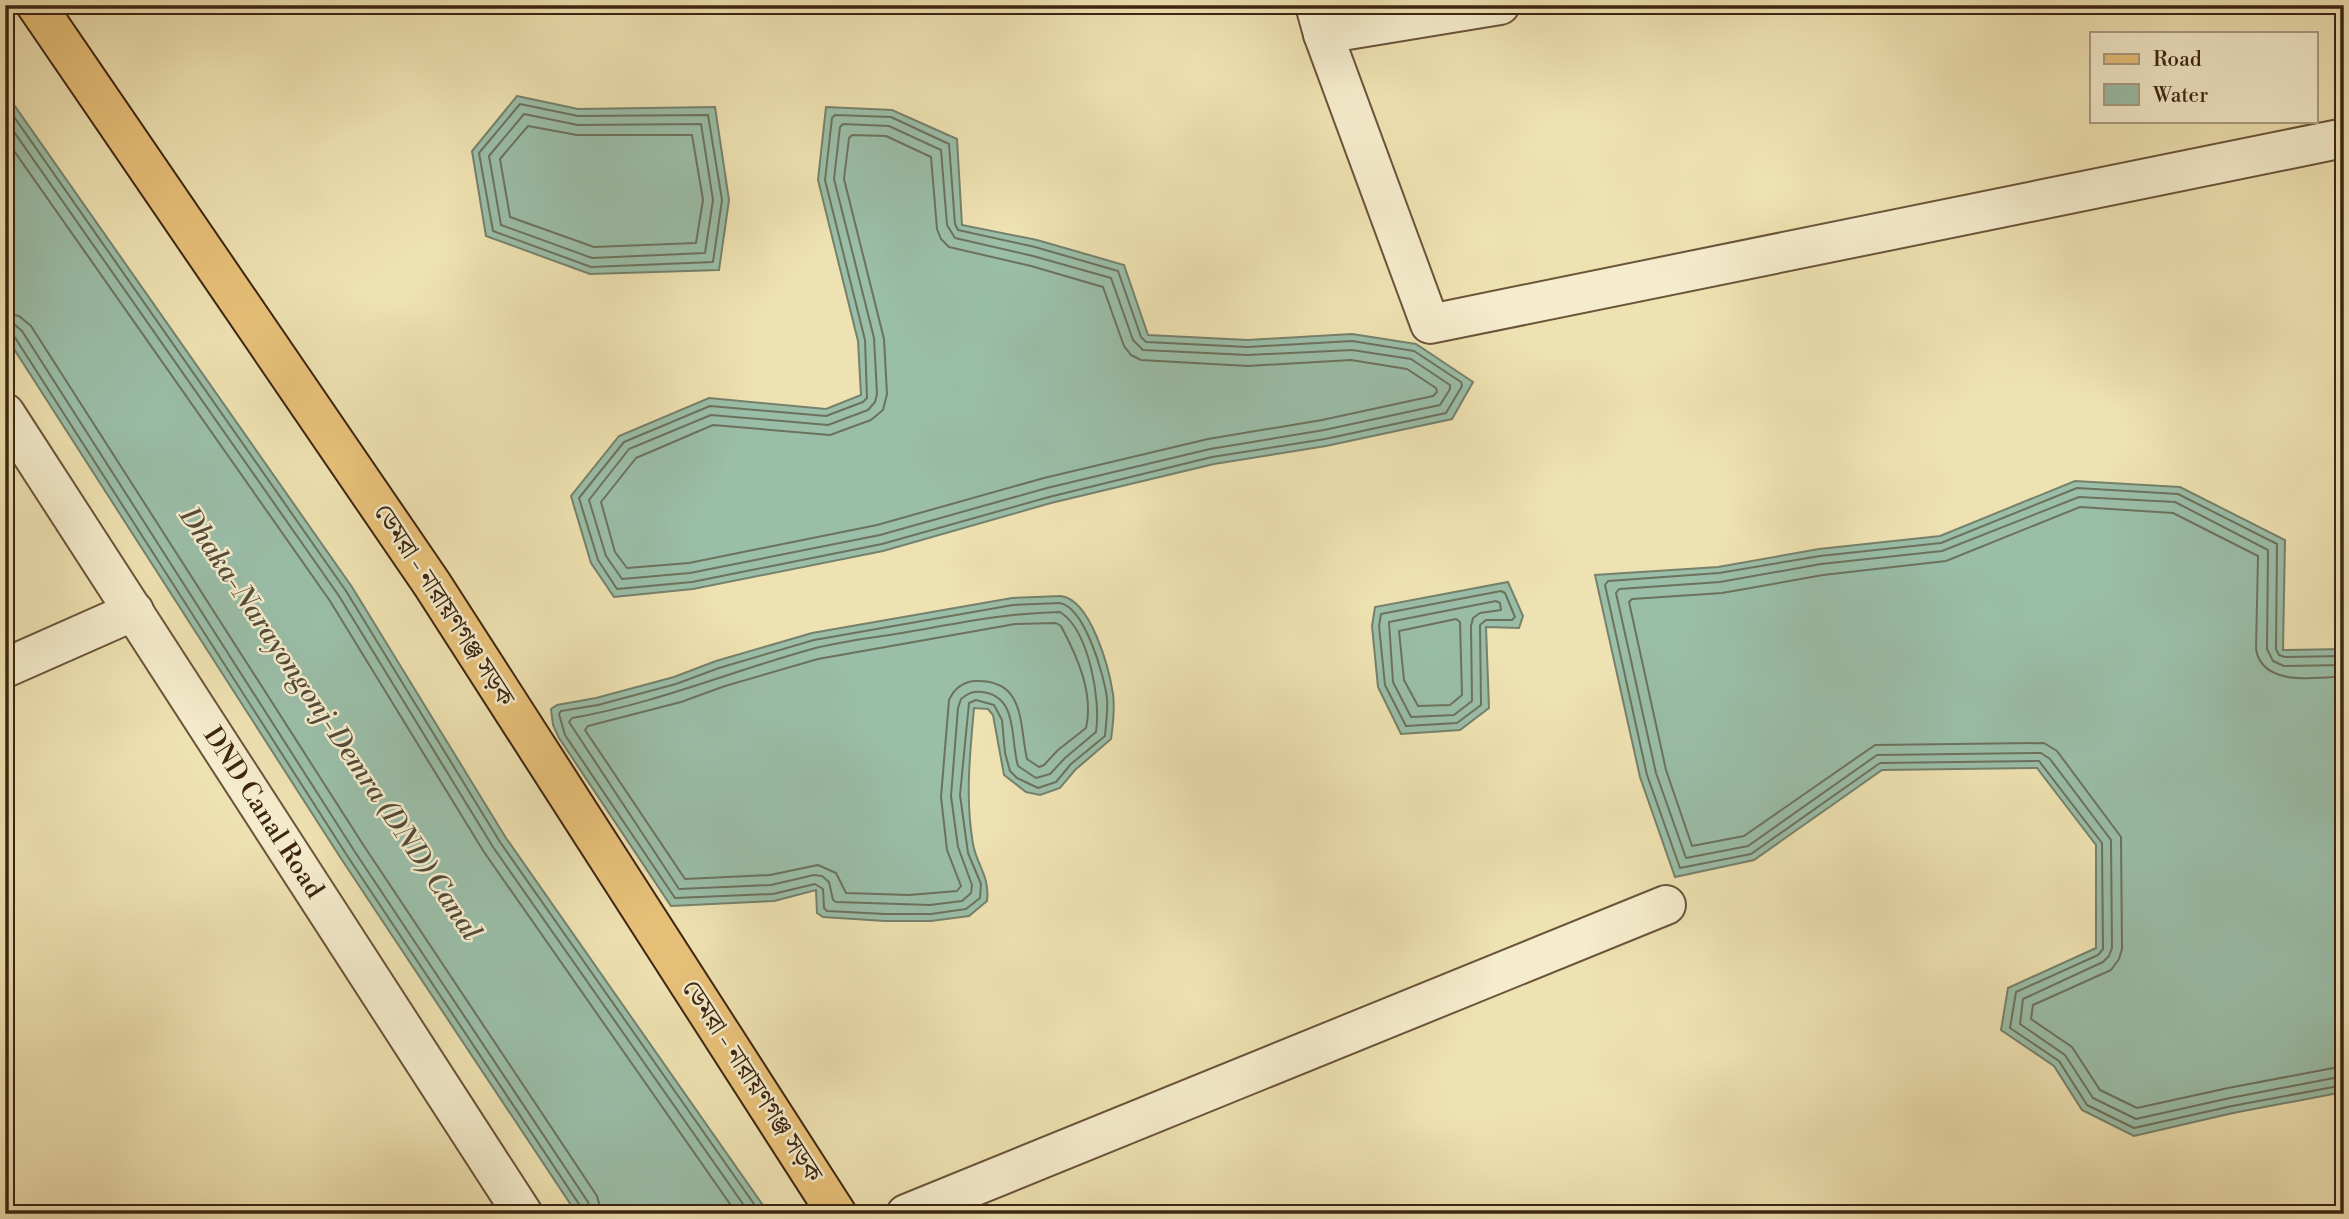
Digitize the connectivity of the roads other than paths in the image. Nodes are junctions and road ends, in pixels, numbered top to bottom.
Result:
1 (1500, 5) edge
2 (45, 6) edge
3 (1319, 20) edge
4 (2344, 138) edge
5 (5, 413) edge
6 (134, 611) junction
7 (5, 668) edge
8 (1665, 905) dead end
9 (523, 1214) edge
10 (837, 1214) edge
11 (906, 1214) edge

1 - 3 street
2 - 10 main road, ডেমরা - নারায়ণগঞ্জ সড়ক
3 - 4 street
5 - 6 street, DND Canal Road
6 - 7 street
6 - 9 street, DND Canal Road
8 - 11 street

